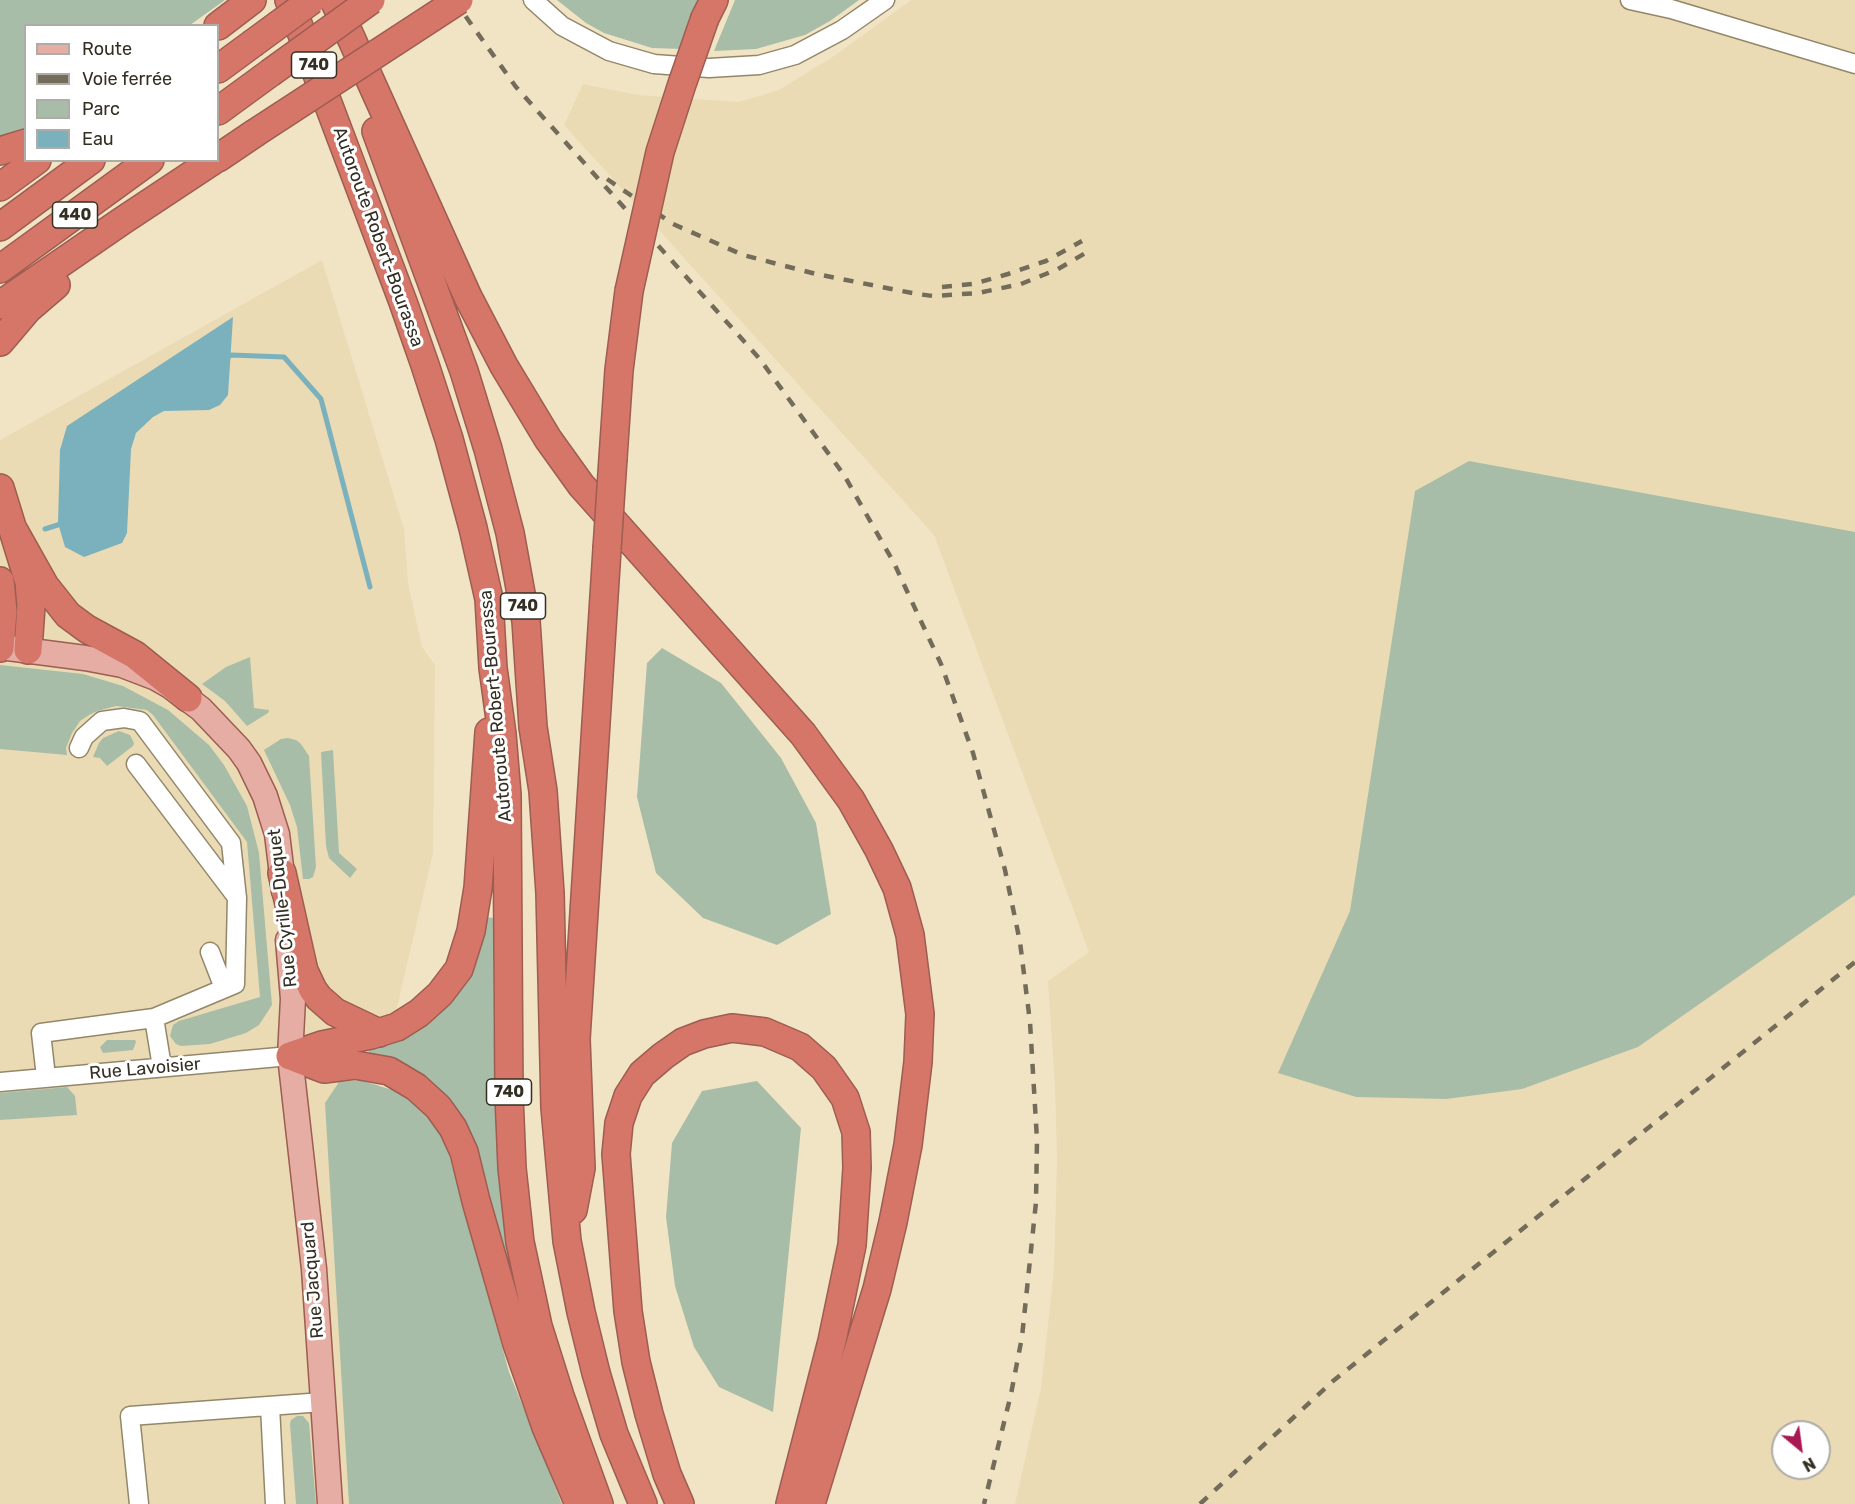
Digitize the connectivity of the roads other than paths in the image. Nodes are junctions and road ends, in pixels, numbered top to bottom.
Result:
1 (277, 0) edge
2 (289, 0) edge
3 (312, 0) edge
4 (327, 0) edge
5 (334, 0) edge
6 (371, 0) edge
7 (459, 0) edge
8 (533, 0) edge
9 (885, 0) edge
10 (1639, 1) edge
11 (710, 9) edge
12 (1854, 61) edge
13 (219, 68) edge
14 (219, 110) edge
15 (338, 131) junction
16 (24, 144) edge
17 (0, 151) edge
18 (219, 157) edge
19 (34, 162) edge
20 (88, 162) edge
21 (147, 162) edge
22 (212, 162) edge
23 (185, 180) junction
24 (0, 187) edge
25 (0, 227) edge
26 (0, 269) edge
27 (0, 305) edge
28 (0, 342) edge
29 (0, 488) edge
30 (14, 529) junction
31 (0, 581) edge
32 (0, 648) edge
33 (28, 650) junction
34 (493, 668) junction
35 (188, 698) junction
36 (79, 748) dead end
37 (136, 764) dead end
38 (282, 873) junction
39 (237, 898) junction
40 (210, 952) dead end
41 (224, 988) junction
42 (154, 1018) junction
43 (379, 1033) junction
44 (290, 1056) junction
45 (162, 1067) junction
46 (46, 1077) junction
47 (0, 1082) edge
48 (567, 1241) junction
49 (323, 1402) junction
50 (270, 1406) junction
51 (139, 1504) edge
52 (275, 1504) edge
53 (330, 1504) edge
54 (579, 1504) edge
55 (599, 1504) edge
56 (643, 1504) edge
57 (680, 1504) edge
58 (790, 1504) edge
59 (811, 1504) edge

1 - 15 highway
2 - 15 highway, Autoroute Robert-Bourassa / 740
3 - 13 highway, bridge
4 - 48 highway, Autoroute Robert-Bourassa / 740
5 - 59 highway
6 - 14 highway, bridge
7 - 18 highway, bridge
8 - 9 street
10 - 12 street
11 - 48 highway, bridge
15 - 34 highway, Autoroute Robert-Bourassa / 740
16 - 17 highway
19 - 24 highway
20 - 25 highway, 440
21 - 26 highway, 440
22 - 23 highway
23 - 27 highway
23 - 28 highway
29 - 30 highway
30 - 33 highway
30 - 35 highway
31 - 32 highway
32 - 33 main road, Rue Cyrille-Duquet
33 - 35 main road, Rue Cyrille-Duquet
34 - 43 highway
34 - 55 highway, Autoroute Robert-Bourassa / 740
35 - 38 main road, Rue Cyrille-Duquet
36 - 39 street
37 - 39 street
38 - 43 highway
38 - 44 main road, Rue Cyrille-Duquet
39 - 41 street
40 - 41 street
41 - 42 street
42 - 45 street
42 - 46 street
43 - 44 highway
44 - 45 street, Rue Lavoisier
44 - 49 main road, Rue Jacquard
44 - 54 highway
45 - 46 street, Rue Lavoisier
46 - 47 street, Rue Lavoisier
48 - 56 highway, Autoroute Robert-Bourassa / 740
49 - 50 street
49 - 53 main road, Rue Jacquard
50 - 51 street
50 - 52 street
57 - 58 highway

